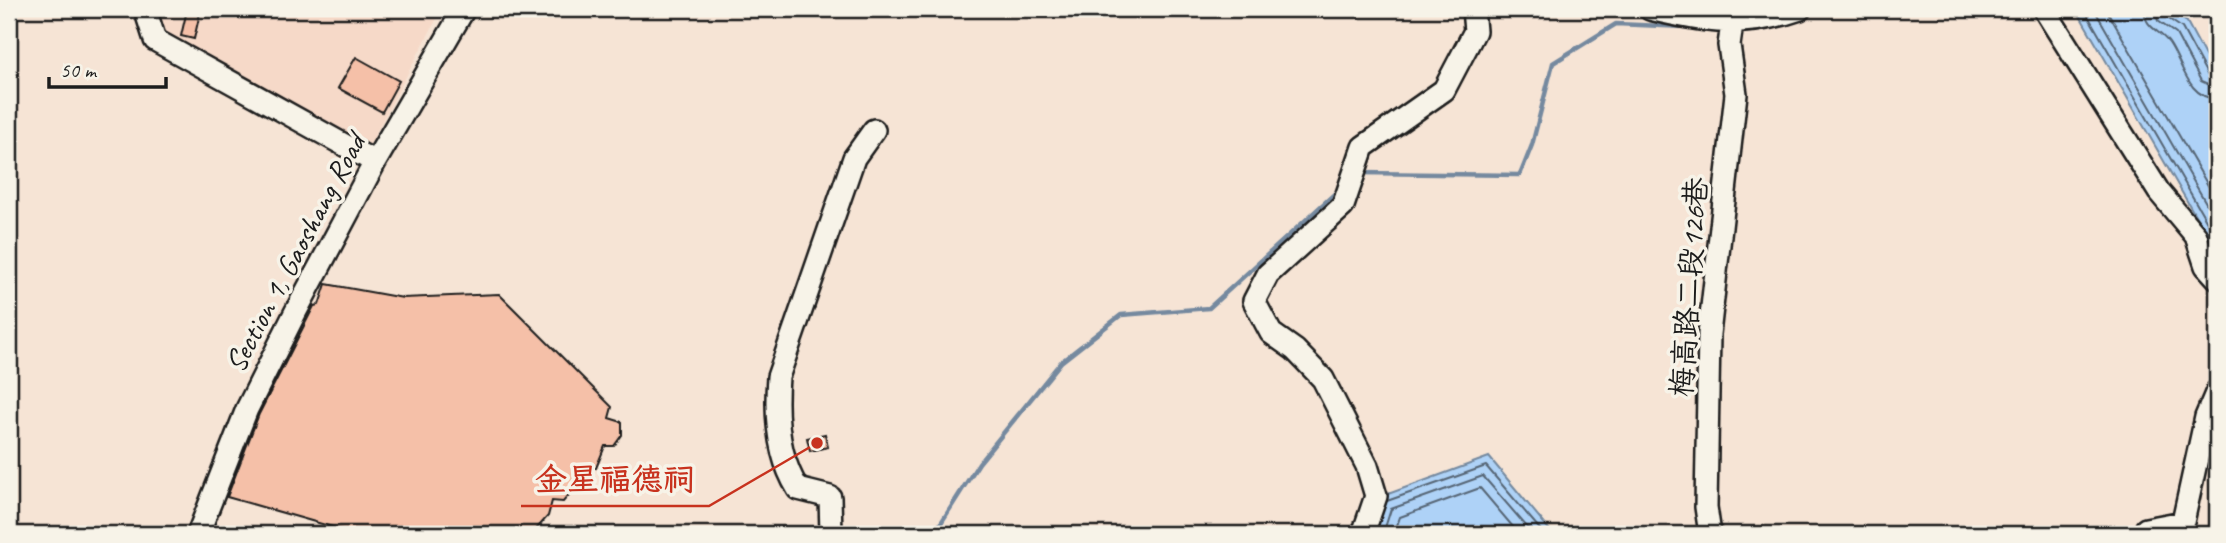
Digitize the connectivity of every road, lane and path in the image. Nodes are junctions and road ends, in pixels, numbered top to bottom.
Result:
1 (145, 9) edge
2 (464, 9) edge
3 (1473, 9) edge
4 (1650, 9) edge
5 (1800, 9) edge
6 (2045, 9) edge
7 (1735, 26) edge
8 (874, 130) dead end
9 (375, 162) junction
10 (2217, 278) edge
11 (2217, 391) edge
12 (198, 534) edge
13 (831, 534) edge
14 (1363, 534) edge
15 (1710, 534) edge
16 (2144, 534) edge

1 - 9 street
2 - 9 street, Section 1, Gaoshang Road
3 - 14 street
4 - 7 street
5 - 7 street
6 - 10 street
7 - 15 street, 梅高路二段126巷
8 - 13 street
9 - 12 street, Section 1, Gaoshang Road
11 - 16 street

